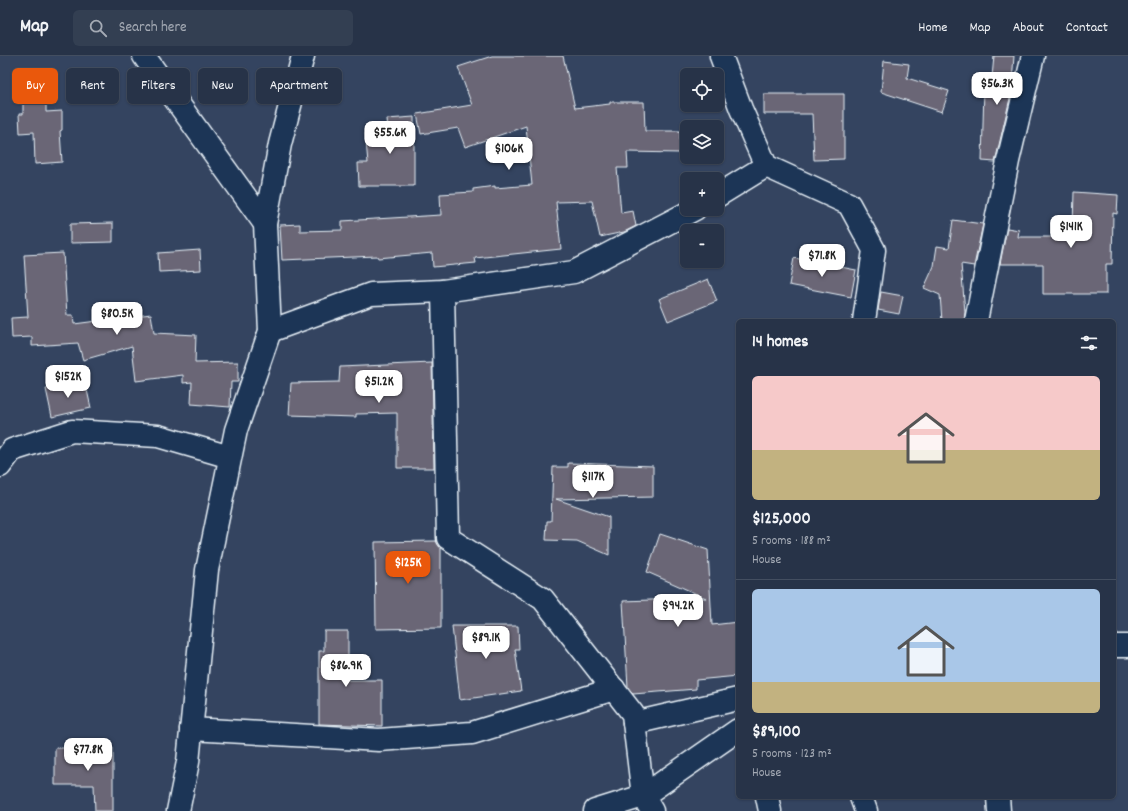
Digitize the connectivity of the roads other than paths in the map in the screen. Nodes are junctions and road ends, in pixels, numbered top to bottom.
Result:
1 (144, 56) edge
2 (303, 56) edge
3 (721, 56) edge
4 (1033, 56) edge
5 (766, 166) junction
6 (724, 192) edge
7 (682, 216) edge
8 (265, 224) junction
9 (443, 292) junction
10 (864, 319) edge
11 (976, 319) edge
12 (270, 331) junction
13 (230, 457) junction
14 (0, 466) edge
15 (1116, 646) edge
16 (1128, 646) edge
17 (614, 689) junction
18 (736, 699) edge
19 (634, 723) junction
20 (191, 729) junction
21 (736, 732) edge
22 (767, 799) edge
23 (862, 799) edge
24 (998, 799) edge
25 (647, 803) edge
26 (178, 811) edge
27 (595, 811) edge
28 (770, 811) edge
29 (866, 811) edge
30 (999, 811) edge

1 - 8 street
2 - 8 street
3 - 5 street
4 - 11 street
5 - 6 street
5 - 10 street
7 - 9 street
8 - 12 street
9 - 12 street
9 - 17 street
12 - 13 street
13 - 14 street
13 - 20 street
15 - 16 street
17 - 19 street
17 - 20 street
18 - 19 street
19 - 25 street
20 - 26 street
21 - 25 street
22 - 28 street
23 - 29 street
24 - 30 street
25 - 27 street

